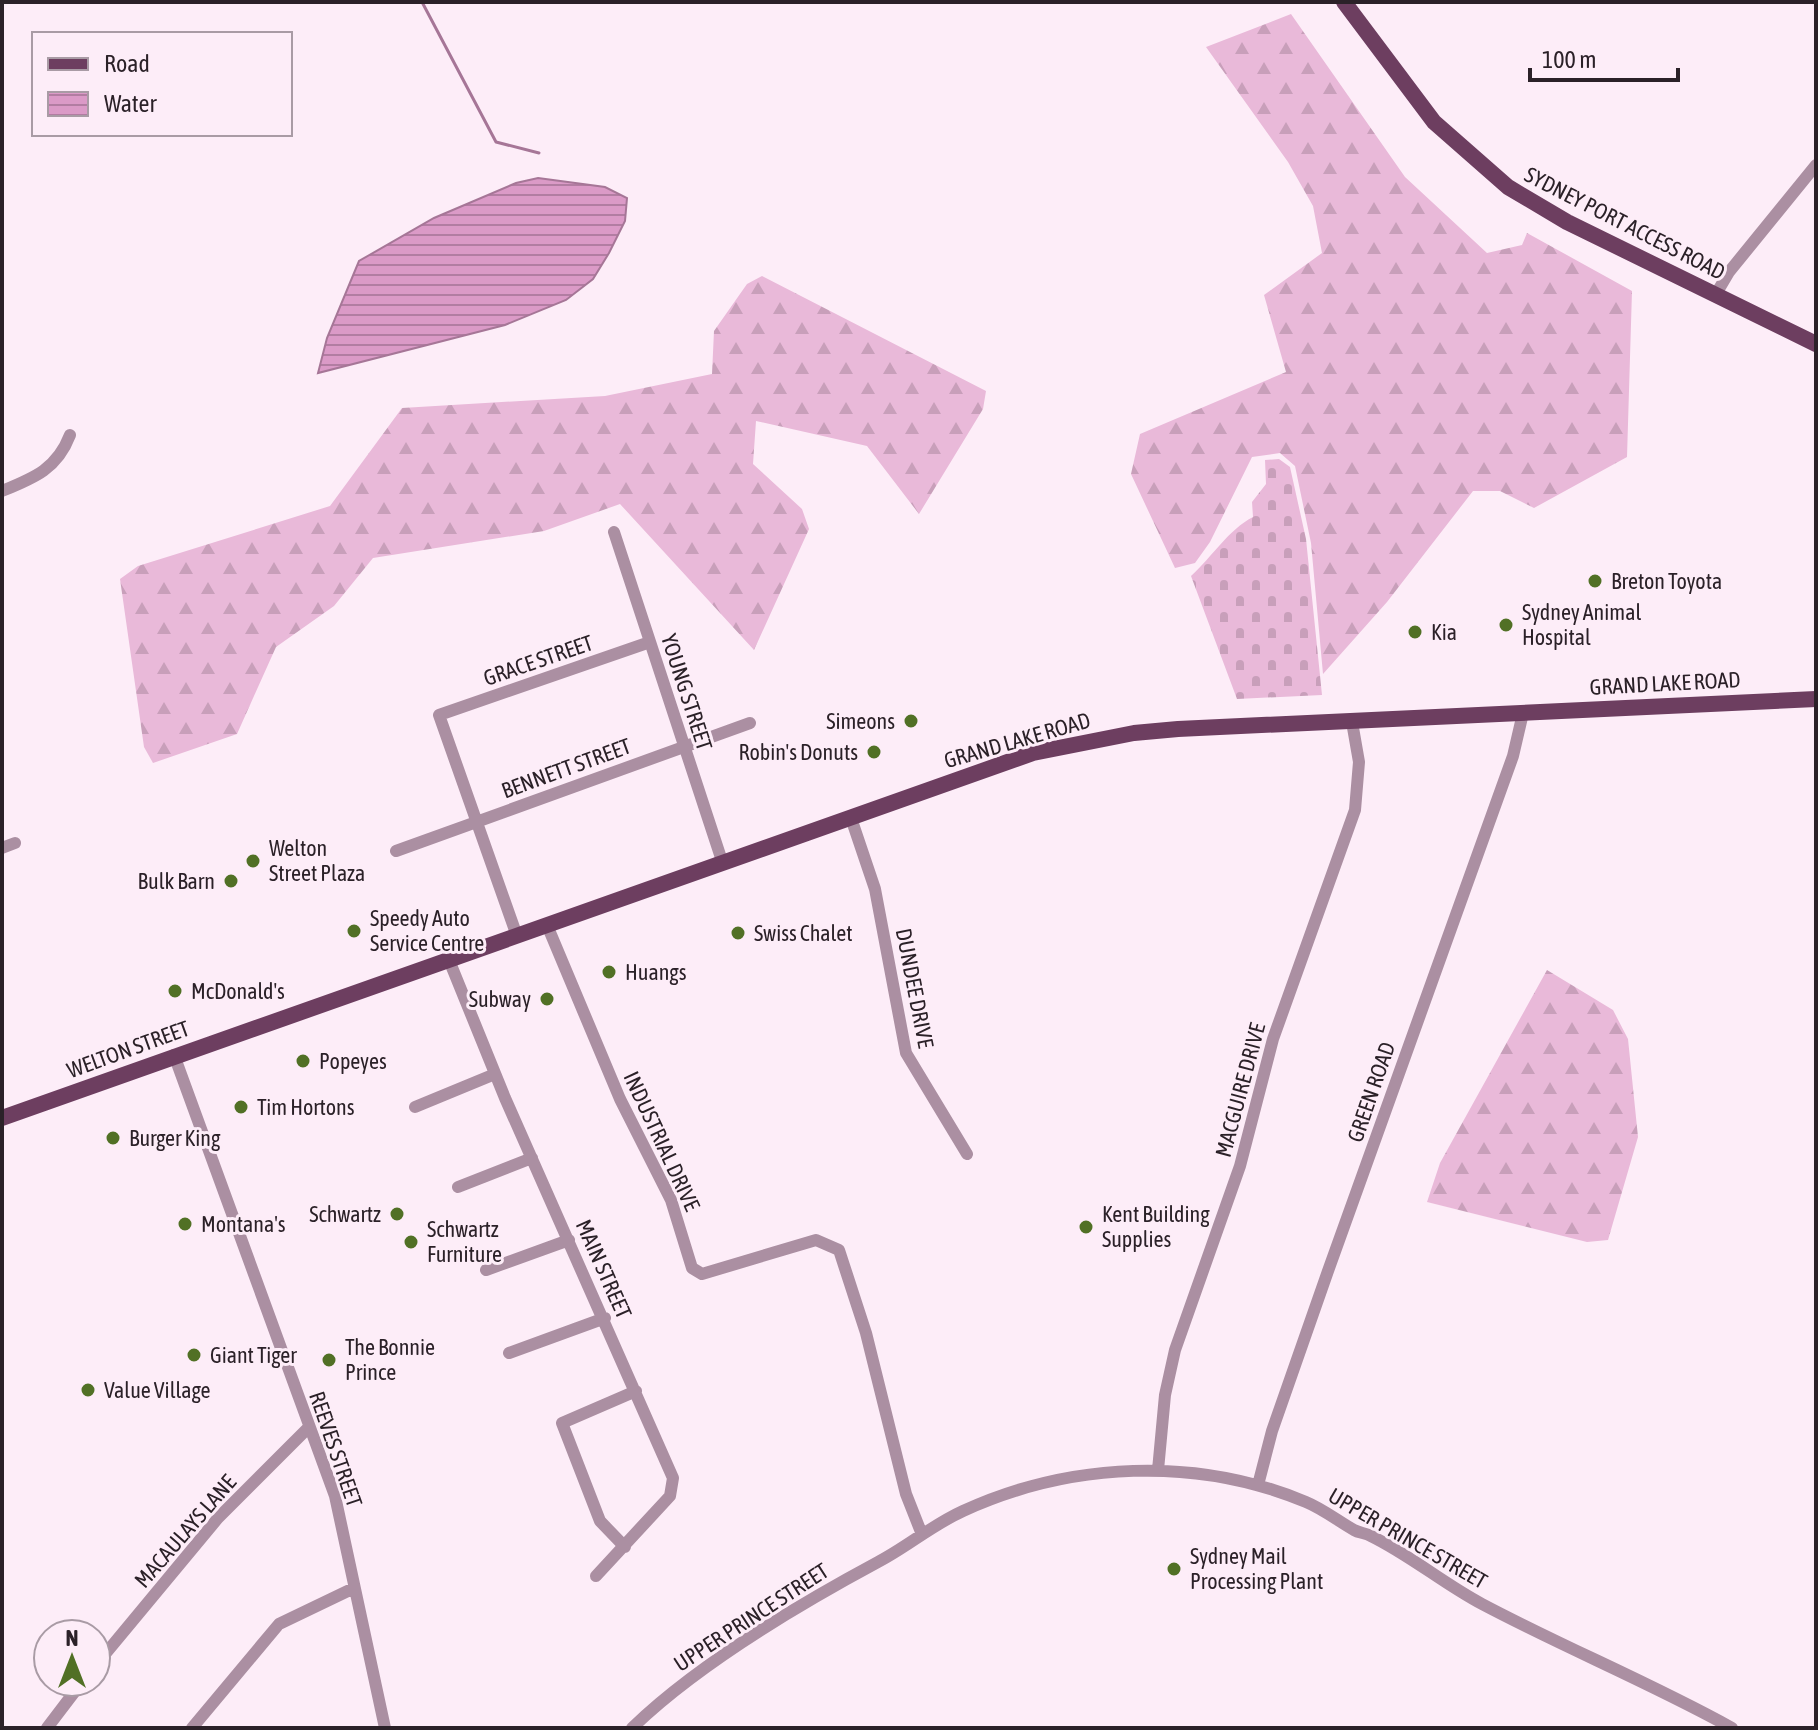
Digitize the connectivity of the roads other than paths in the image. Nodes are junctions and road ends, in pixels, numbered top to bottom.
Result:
1 (1344, 2) edge
2 (1816, 165) edge
3 (1716, 294) junction
4 (1816, 344) edge
5 (70, 435) dead end
6 (2, 491) edge
7 (614, 532) dead end
8 (650, 642) junction
9 (1816, 699) edge
10 (1523, 713) junction
11 (1352, 722) junction
12 (750, 723) dead end
13 (685, 747) junction
14 (851, 818) junction
15 (476, 822) junction
16 (396, 851) dead end
17 (723, 864) junction
18 (547, 925) junction
19 (517, 936) junction
20 (449, 960) junction
21 (268, 1021) joint
22 (174, 1055) junction
23 (495, 1074) junction
24 (415, 1107) dead end
25 (2, 1118) edge
26 (967, 1154) dead end
27 (532, 1158) junction
28 (458, 1187) dead end
29 (569, 1240) junction
30 (486, 1270) dead end
31 (605, 1318) junction
32 (509, 1353) dead end
33 (636, 1391) junction
34 (308, 1428) junction
35 (1158, 1470) junction
36 (1258, 1485) junction
37 (921, 1532) junction
38 (625, 1547) junction
39 (596, 1576) dead end
40 (354, 1588) junction
41 (112, 1646) edge
42 (70, 1698) edge
43 (47, 1728) edge
44 (192, 1728) edge
45 (385, 1728) edge
46 (632, 1728) edge
47 (1732, 1728) edge

1 - 3 main road, SYDNEY PORT ACCESS ROAD
2 - 3 street
3 - 4 main road, SYDNEY PORT ACCESS ROAD
5 - 6 street
7 - 8 street, YOUNG STREET
8 - 13 street, YOUNG STREET
8 - 15 street, GRACE STREET
9 - 10 main road, GRAND LAKE ROAD
10 - 11 main road, GRAND LAKE ROAD
10 - 36 street, GREEN ROAD
11 - 14 main road, GRAND LAKE ROAD
11 - 35 street, MACGUIRE DRIVE
12 - 13 street, BENNETT STREET
13 - 15 street, BENNETT STREET
13 - 17 street, YOUNG STREET
14 - 17 main road, GRAND LAKE ROAD
14 - 26 street, DUNDEE DRIVE
15 - 16 street, BENNETT STREET
15 - 19 street
17 - 18 main road, GRAND LAKE ROAD
18 - 19 main road, GRAND LAKE ROAD
18 - 37 street, INDUSTRIAL DRIVE
19 - 20 main road, GRAND LAKE ROAD
20 - 21 main road, GRAND LAKE ROAD
20 - 23 street, MAIN STREET
21 - 22 main road, WELTON STREET
22 - 25 main road, WELTON STREET
22 - 34 street, REEVES STREET
23 - 24 street
23 - 27 street, MAIN STREET
27 - 28 street
27 - 29 street, MAIN STREET
29 - 30 street
29 - 31 street, MAIN STREET
31 - 32 street
31 - 33 street, MAIN STREET
33 - 38 street, MAIN STREET
33 - 38 street
34 - 40 street, REEVES STREET
34 - 41 street, MACAULAYS LANE
35 - 36 street, UPPER PRINCE STREET
35 - 37 street, UPPER PRINCE STREET
36 - 47 street, UPPER PRINCE STREET
37 - 46 street, UPPER PRINCE STREET
38 - 39 street, MAIN STREET
40 - 44 street
40 - 45 street, REEVES STREET
42 - 43 street

